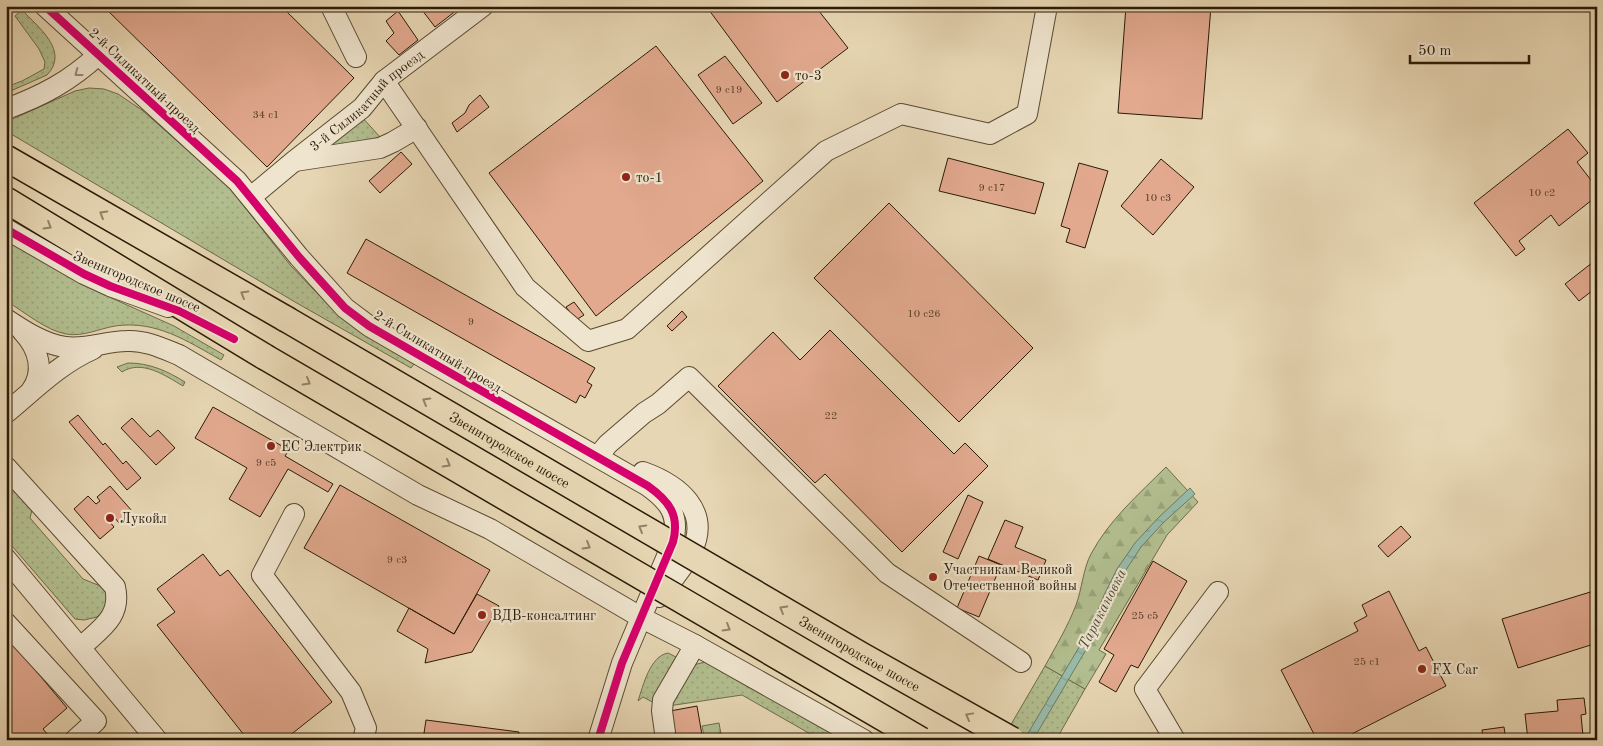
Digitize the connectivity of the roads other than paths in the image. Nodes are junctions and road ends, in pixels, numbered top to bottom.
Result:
1 (45, 6) edge
2 (331, 6) edge
3 (483, 6) edge
4 (1047, 6) edge
5 (98, 55) junction
6 (356, 57) dead end
7 (384, 81) junction
8 (6, 109) edge
9 (417, 128) junction
10 (6, 158) edge
11 (292, 162) junction
12 (251, 197) junction
13 (6, 200) edge
14 (6, 229) edge
15 (12, 323) edge
16 (234, 338) junction
17 (103, 345) junction
18 (28, 395) junction
19 (6, 413) edge
20 (598, 456) junction
21 (6, 467) edge
22 (294, 514) dead end
23 (6, 559) edge
24 (1218, 592) dead end
25 (642, 618) junction
26 (6, 623) edge
27 (695, 645) junction
28 (81, 647) junction
29 (1021, 662) dead end
30 (75, 740) edge
31 (158, 740) edge
32 (363, 740) edge
33 (598, 740) edge
34 (666, 740) edge
35 (864, 740) edge
36 (921, 740) edge
37 (1012, 740) edge
38 (1176, 740) edge

1 - 5 street, 2-й Силикатный проезд
2 - 6 street
3 - 7 street, 3-й Силикатный проезд
4 - 9 street
5 -> 8 street
5 - 12 street, 2-й Силикатный проезд
7 - 9 street
7 - 11 street, 3-й Силикатный проезд
9 - 11 street
37 -> 10 main road, Звенигородское шоссе, bridge
11 - 12 street, 3-й Силикатный проезд
12 - 20 street, 2-й Силикатный проезд
13 -> 16 main road, Звенигородское шоссе
14 - 16 street, Звенигородское шоссе
15 - 17 street
15 - 18 street
16 -> 36 main road, Звенигородское шоссе, bridge
17 - 18 street
17 - 25 street
18 - 19 street
20 - 25 street, 2-й Силикатный проезд
20 - 29 street
21 - 28 street
22 - 32 street
23 - 28 street
24 - 38 street
25 - 27 street
25 - 33 street, 2-й Силикатный проезд
26 - 30 street
27 - 34 street
27 - 35 street
28 - 31 street

